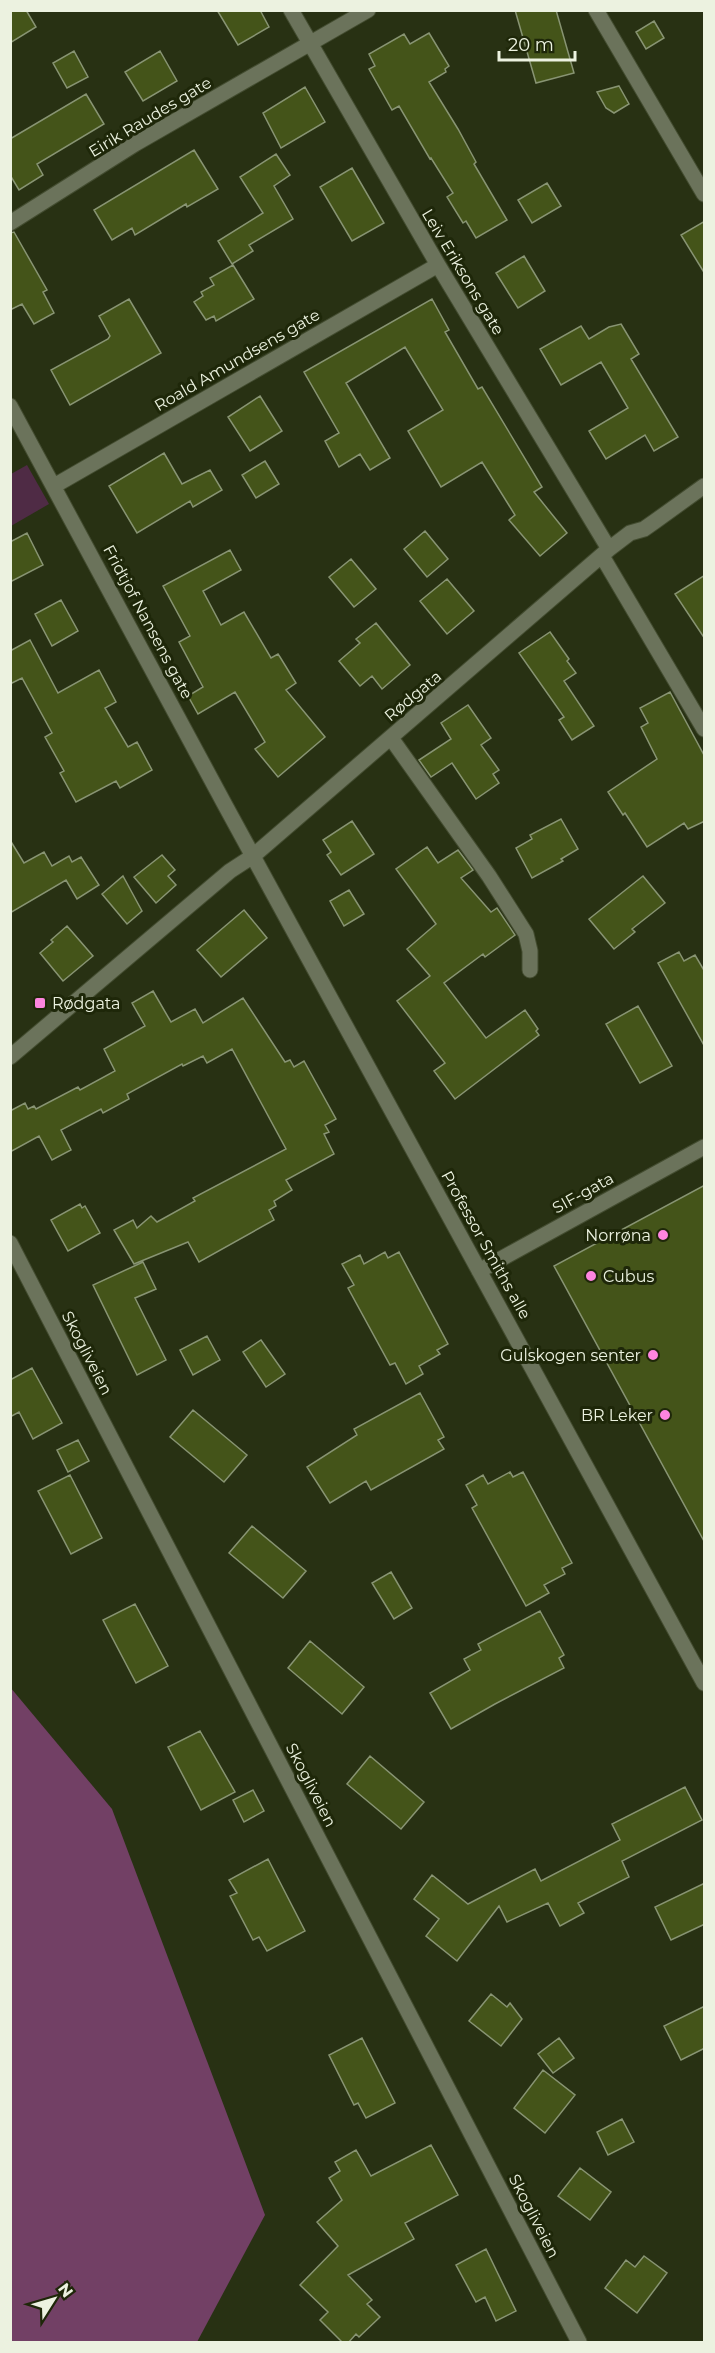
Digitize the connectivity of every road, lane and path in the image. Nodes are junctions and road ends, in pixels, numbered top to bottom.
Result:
1 (291, 10) edge
2 (368, 10) edge
3 (596, 10) edge
4 (310, 45) junction
5 (705, 194) edge
6 (10, 223) edge
7 (438, 266) junction
8 (10, 406) edge
9 (54, 486) junction
10 (705, 486) edge
11 (605, 553) junction
12 (705, 729) edge
13 (391, 738) junction
14 (253, 856) junction
15 (530, 970) dead end
16 (10, 1058) edge
17 (705, 1147) edge
18 (10, 1243) edge
19 (479, 1271) junction
20 (705, 1683) edge
21 (579, 2343) edge

1 - 4 street, Leiv Eriksons gate
2 - 4 street, Eirik Raudes gate
3 - 5 street
4 - 6 street, Eirik Raudes gate
4 - 7 street, Leiv Eriksons gate
7 - 9 street, Roald Amundsens gate
7 - 11 street, Leiv Eriksons gate
8 - 9 street, Fridtjof Nansens gate
9 - 14 street, Fridtjof Nansens gate
10 - 11 street, Rødgata
11 - 12 street, Leiv Eriksons gate
11 - 13 street, Rødgata
13 - 14 street, Rødgata
13 - 15 street
14 - 16 street, Rødgata
14 - 19 street, Professor Smiths alle
17 - 19 street, SIF-gata
18 - 21 street, Skogliveien
19 - 20 street, Professor Smiths alle

